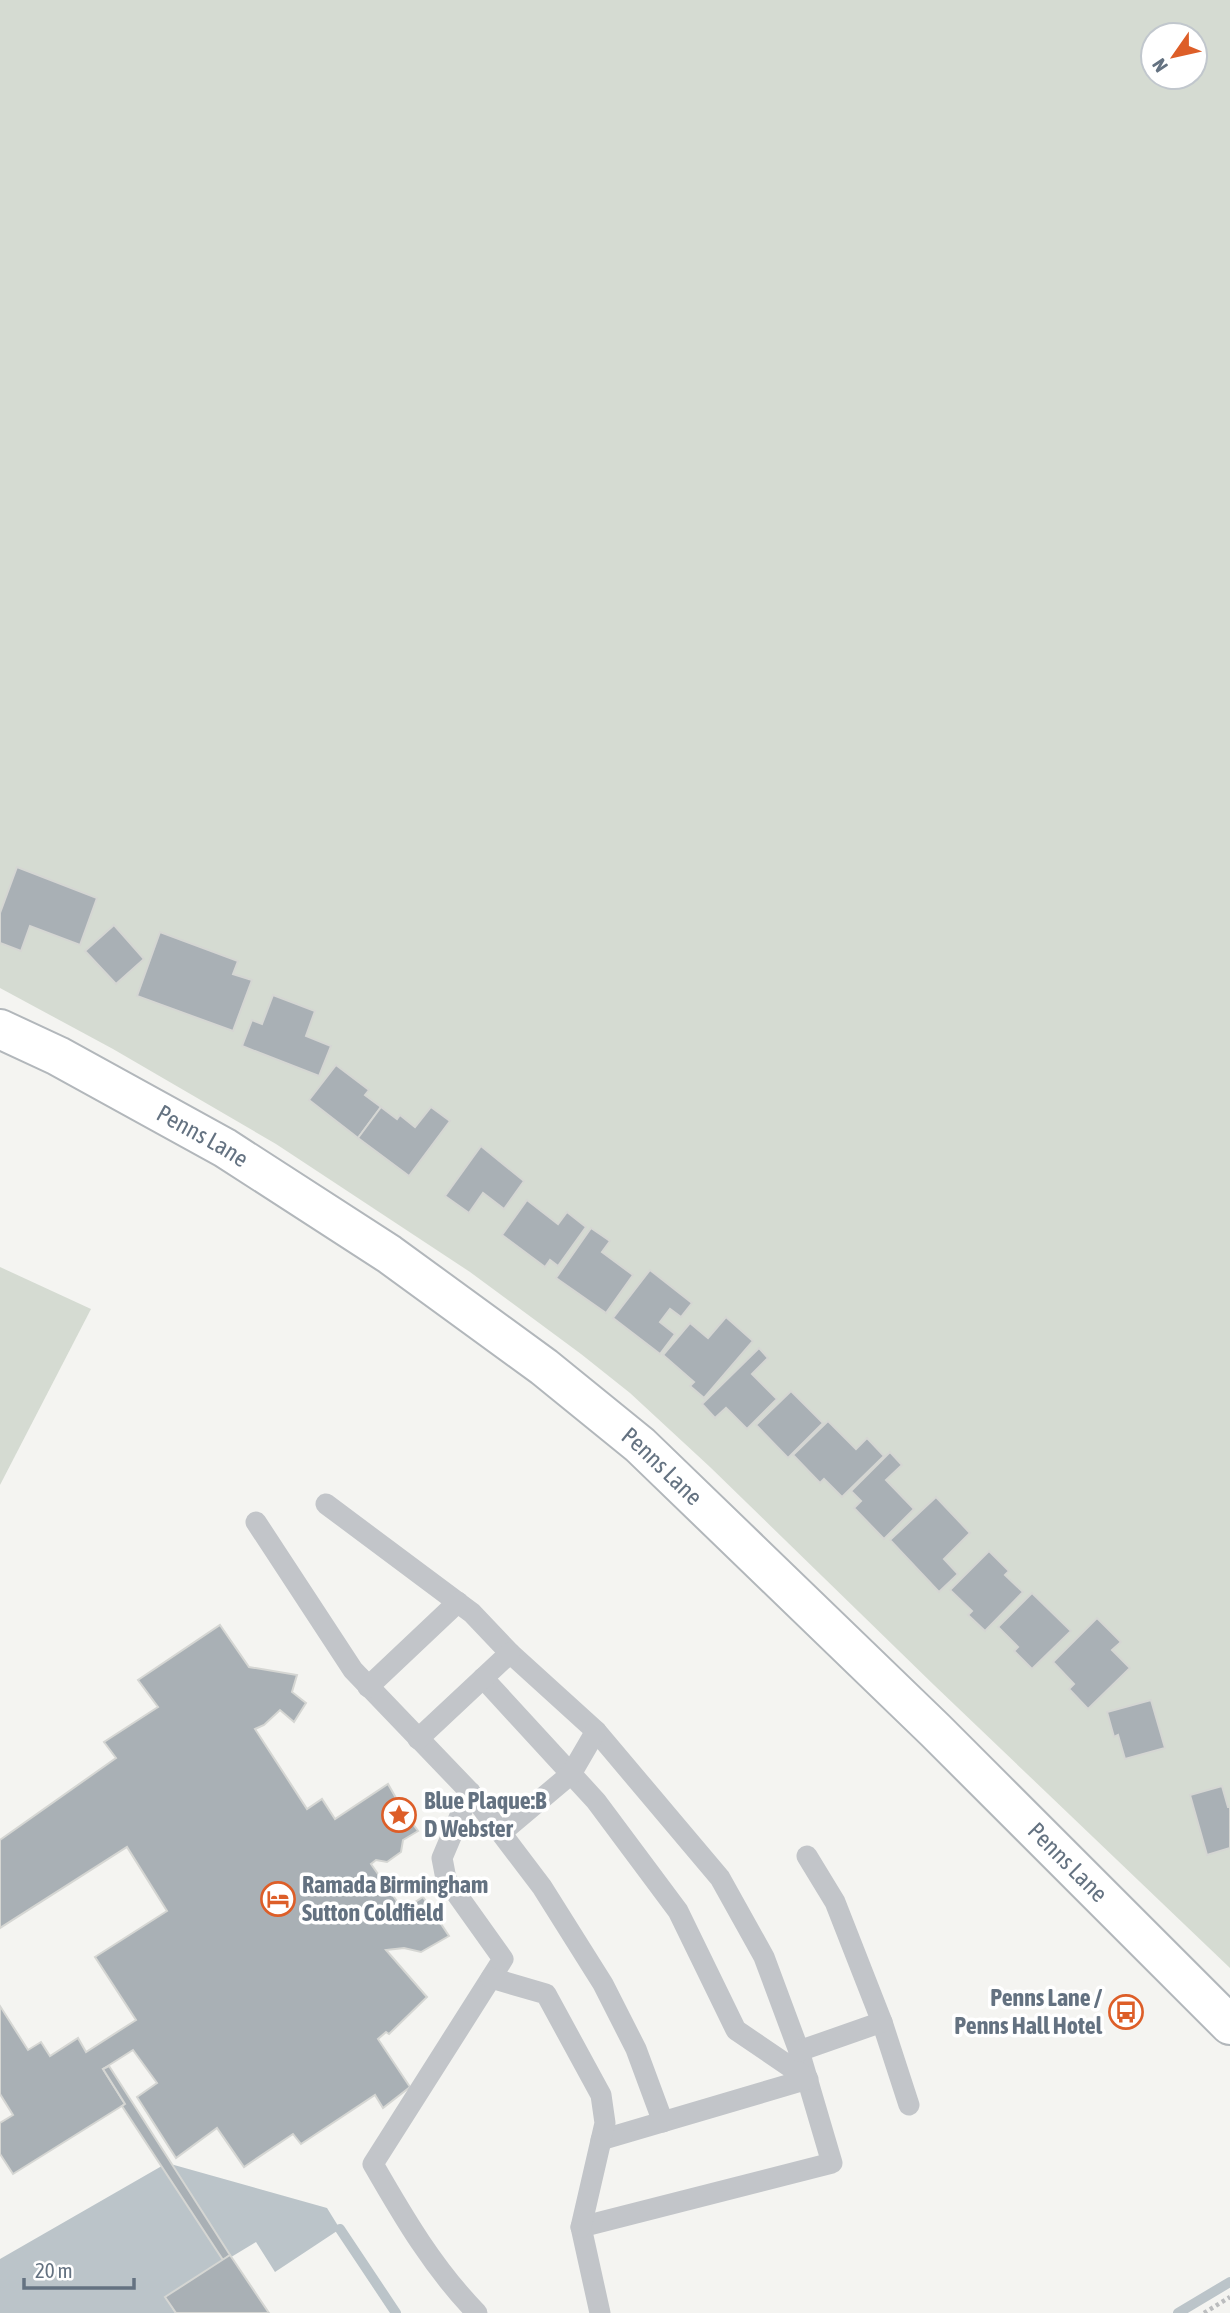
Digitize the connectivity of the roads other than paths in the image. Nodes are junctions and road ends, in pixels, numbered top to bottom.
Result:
1 (0, 1029) edge
2 (326, 1504) dead end
3 (256, 1522) dead end
4 (458, 1602) junction
5 (510, 1653) junction
6 (483, 1678) junction
7 (368, 1686) junction
8 (596, 1731) junction
9 (418, 1739) junction
10 (571, 1774) junction
11 (470, 1792) junction
12 (501, 1833) junction
13 (807, 1856) dead end
14 (491, 1978) junction
15 (883, 2022) junction
16 (1230, 2025) edge
17 (799, 2051) junction
18 (808, 2079) junction
19 (909, 2105) dead end
20 (663, 2122) junction
21 (601, 2140) junction
22 (582, 2227) junction
23 (477, 2313) edge
24 (600, 2313) edge

1 - 16 main road, Penns Lane
2 - 4 lane
3 - 7 lane
4 - 5 lane
4 - 7 lane
5 - 6 lane
5 - 8 lane
6 - 9 lane
6 - 10 lane
7 - 9 lane
8 - 10 lane
8 - 17 lane
9 - 11 lane
10 - 12 lane
10 - 18 lane
11 - 12 lane
11 - 14 lane
12 - 20 lane
13 - 15 lane
14 - 21 lane
14 - 23 lane
15 - 17 lane
15 - 19 lane
17 - 18 lane
18 - 20 lane
18 - 22 lane
20 - 21 lane
21 - 22 lane
22 - 24 lane

